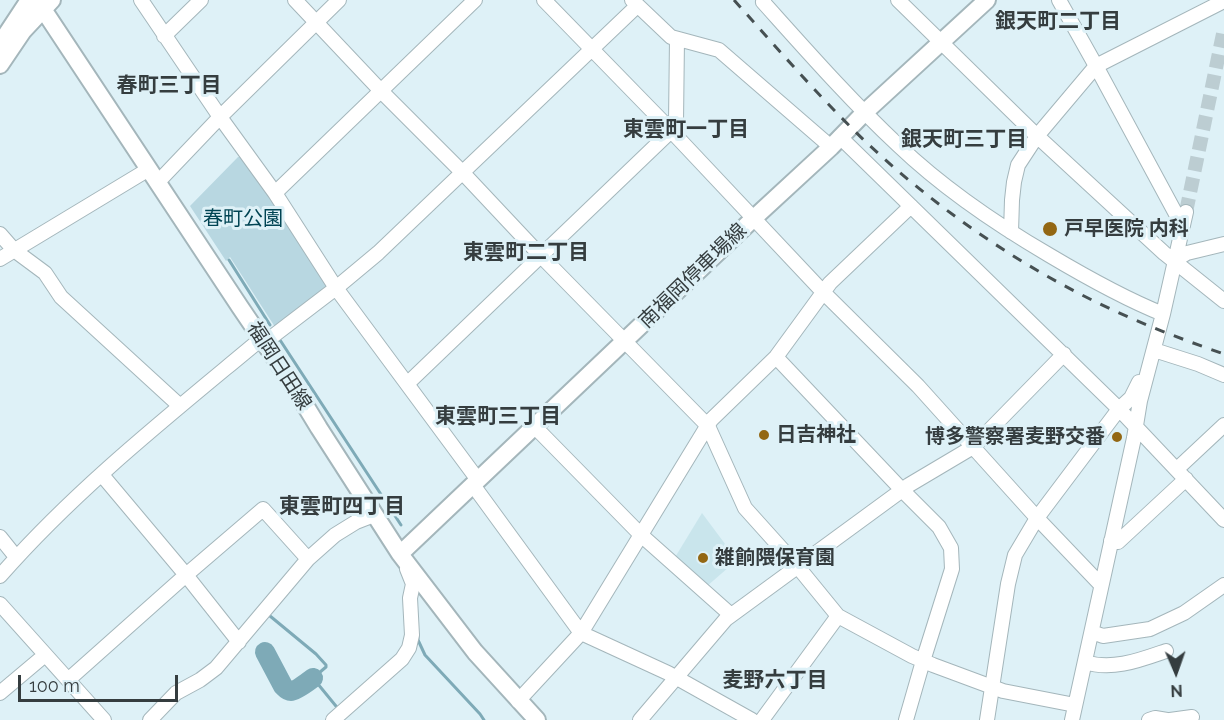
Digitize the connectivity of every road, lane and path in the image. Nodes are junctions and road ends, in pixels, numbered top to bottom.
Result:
1 (141, 0) edge
2 (201, 0) edge
3 (295, 0) edge
4 (339, 0) edge
5 (475, 0) edge
6 (544, 0) edge
7 (764, 0) edge
8 (898, 0) edge
9 (987, 0) edge
10 (1059, 0) edge
11 (40, 2) edge
12 (1224, 2) edge
13 (634, 3) edge
14 (316, 22) junction
15 (164, 36) junction
16 (677, 39) junction
17 (941, 41) junction
18 (0, 44) edge
19 (592, 50) junction
20 (0, 65) edge
21 (1096, 66) junction
22 (381, 91) junction
23 (864, 112) junction
24 (220, 117) junction
25 (671, 131) junction
26 (1037, 136) junction
27 (836, 142) junction
28 (463, 172) junction
29 (154, 176) junction
30 (275, 193) junction
31 (911, 206) junction
32 (1186, 212) tunnel mouth
33 (754, 218) junction
34 (1183, 227) junction
35 (1011, 232) junction
36 (0, 234) edge
37 (1224, 244) edge
38 (14, 250) junction
39 (541, 256) junction
40 (0, 259) edge
41 (1175, 260) junction
42 (336, 288) junction
43 (823, 292) junction
44 (1224, 301) edge
45 (1163, 314) junction
46 (263, 341) junction
47 (625, 341) junction
48 (1154, 350) junction
49 (1064, 354) junction
50 (776, 357) junction
51 (1224, 375) edge
52 (407, 384) junction
53 (180, 406) junction
54 (1119, 409) junction
55 (1224, 425) edge
56 (534, 426) junction
57 (708, 426) junction
58 (1135, 427) junction
59 (973, 447) junction
60 (1181, 474) junction
61 (102, 475) junction
62 (476, 482) junction
63 (902, 490) junction
64 (374, 515) junction
65 (1037, 518) junction
66 (1224, 520) edge
67 (641, 535) junction
68 (0, 537) edge
69 (1111, 541) junction
70 (400, 554) junction
71 (16, 557) junction
72 (308, 559) junction
73 (798, 567) junction
74 (186, 574) junction
75 (0, 576) edge
76 (1101, 585) junction
77 (1224, 585) edge
78 (0, 604) edge
79 (731, 615) junction
80 (838, 616) junction
81 (1092, 632) junction
82 (582, 633) junction
83 (239, 642) junction
84 (1166, 651) dead end
85 (45, 655) junction
86 (923, 661) junction
87 (1085, 663) junction
88 (675, 677) junction
89 (68, 680) junction
90 (993, 686) junction
91 (0, 693) edge
92 (518, 700) junction
93 (1075, 705) junction
94 (338, 715) edge
95 (1192, 717) dead end
96 (104, 720) edge
97 (150, 720) edge
98 (536, 720) edge
99 (640, 720) edge
100 (752, 720) edge
101 (762, 720) edge
102 (906, 720) edge
103 (987, 720) edge
104 (1073, 720) edge
105 (1149, 720) edge
106 (1168, 720) edge

1 - 15 street
2 - 15 street
3 - 14 street
4 - 14 street
5 - 22 street
6 - 19 street
7 - 23 street
8 - 17 street
9 - 17 main road, 南福岡停車場線
10 - 21 street
11 - 18 main road
11 - 20 main road
11 - 29 main road, 福岡日田線
12 - 21 street
13 - 16 street
13 - 19 street
14 - 22 street
14 - 24 street
15 - 24 street
16 - 25 street
16 - 27 street
17 - 23 main road, 南福岡停車場線
17 - 26 street
19 - 25 street
19 - 28 street
21 - 26 street
21 - 34 street
22 - 28 street
22 - 30 street
23 - 27 main road, 南福岡停車場線
23 - 35 street
24 - 29 street
24 - 30 street
25 - 33 street
25 - 39 street
26 - 35 street
26 - 41 street
27 - 31 street
27 - 33 main road, 南福岡停車場線
28 - 39 street
28 - 42 street
29 - 38 street
29 - 46 main road, 福岡日田線
30 - 42 street
31 - 43 street
31 - 49 street
32 - 34 street
33 - 43 street
33 - 47 main road, 南福岡停車場線
34 - 41 street
35 - 45 street
36 - 38 street
37 - 41 street
38 - 40 street
38 - 53 street
39 - 47 street
39 - 52 street
41 - 44 street
41 - 45 street
42 - 46 street
42 - 52 street
43 - 50 street
43 - 59 street
45 - 48 street
46 - 53 street
46 - 64 main road, 福岡日田線
47 - 56 main road, 南福岡停車場線
47 - 57 street
48 - 51 street
48 - 54 street
48 - 58 street
49 - 54 street
49 - 59 street
50 - 57 street
50 - 63 street
52 - 62 street
53 - 61 street
54 - 58 street
54 - 65 street
55 - 60 street
56 - 62 main road, 南福岡停車場線
56 - 67 street
57 - 67 street
57 - 73 street
58 - 60 street
58 - 69 street
59 - 63 street
59 - 65 street
60 - 66 street
60 - 69 street
61 - 71 street
61 - 74 street
62 - 70 main road, 南福岡停車場線
62 - 82 street
63 - 73 street
63 - 86 street
64 - 70 main road, 福岡日田線
64 - 72 street
65 - 76 street
65 - 90 street
67 - 79 street
67 - 82 street
68 - 71 street
69 - 76 street
70 - 92 main road, 福岡日田線
70 - 94 street
71 - 75 street
72 - 74 street
72 - 83 street
73 - 79 street
73 - 80 street
74 - 83 street
74 - 89 street
76 - 81 street
77 - 81 street
78 - 85 street
79 - 88 street
80 - 86 street
80 - 101 street
81 - 87 street
82 - 88 street
82 - 92 street
83 - 97 street
84 - 87 street
85 - 89 street
85 - 91 street
86 - 90 street
86 - 102 street
87 - 93 street
88 - 99 street
88 - 100 street
89 - 96 street
90 - 93 street
90 - 103 street
92 - 98 main road, 福岡日田線
93 - 104 street
95 - 106 street
105 - 106 street

